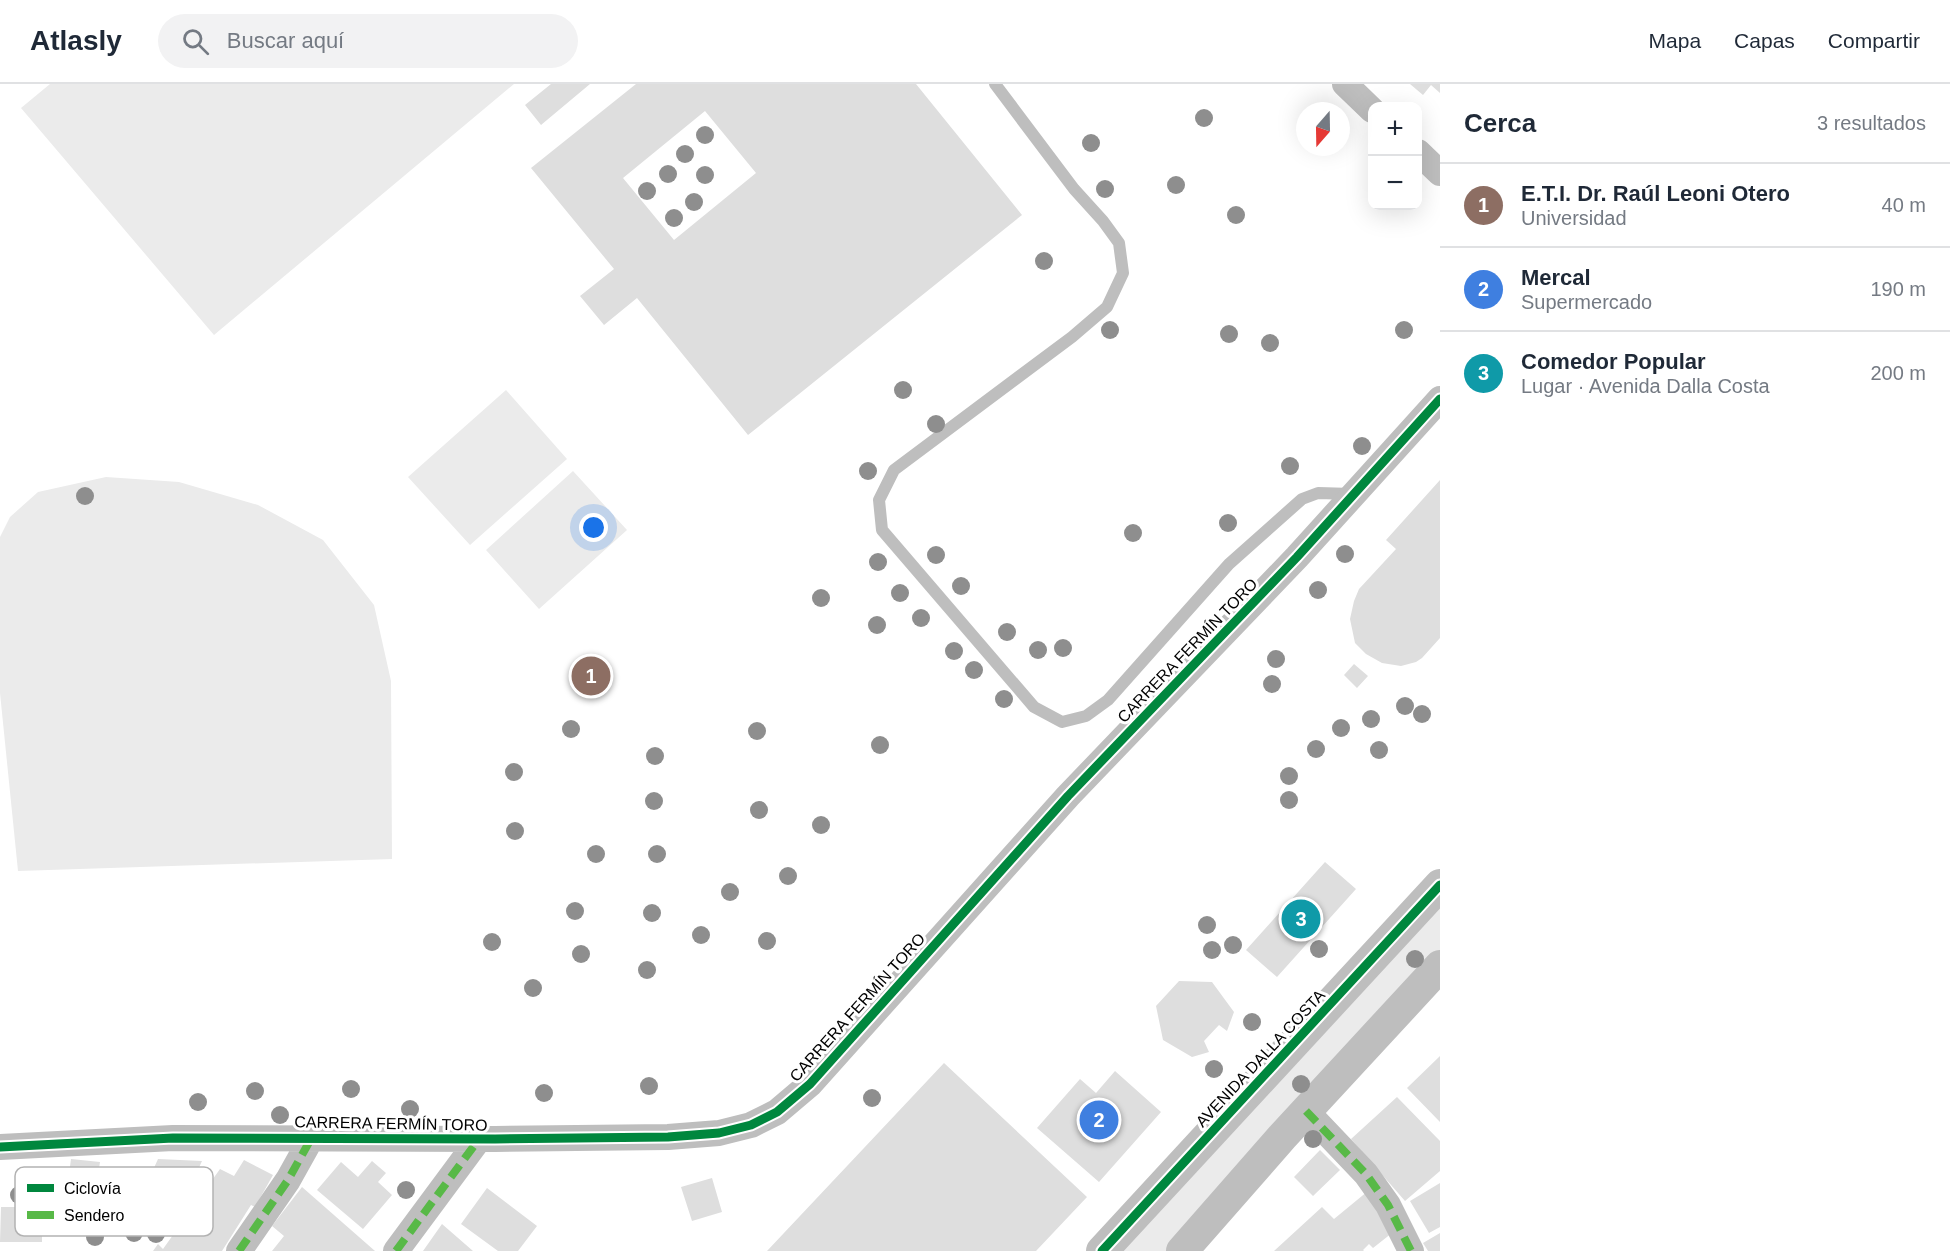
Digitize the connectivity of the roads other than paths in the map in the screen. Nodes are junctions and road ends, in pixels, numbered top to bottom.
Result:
1 (995, 84) edge
2 (1345, 84) edge
3 (1368, 106) edge
4 (1422, 156) edge
5 (1440, 173) edge
6 (1440, 399) edge
7 (1355, 494) junction
8 (1440, 885) edge
9 (1440, 966) edge
10 (1306, 1111) junction
11 (312, 1137) junction
12 (479, 1139) junction
13 (0, 1147) edge
14 (239, 1251) edge
15 (396, 1251) edge
16 (1102, 1251) edge
17 (1182, 1251) edge
18 (1411, 1251) edge

1 - 7 lane
2 - 3 street
4 - 5 street
6 - 7 street, CARRERA FERMÍN TORO
7 - 12 street, CARRERA FERMÍN TORO
8 - 16 street, AVENIDA DALLA COSTA
9 - 10 street
10 - 17 street
10 - 18 street
11 - 12 street, CARRERA FERMÍN TORO
11 - 13 street, CARRERA FERMÍN TORO
11 - 14 street
12 - 15 street

